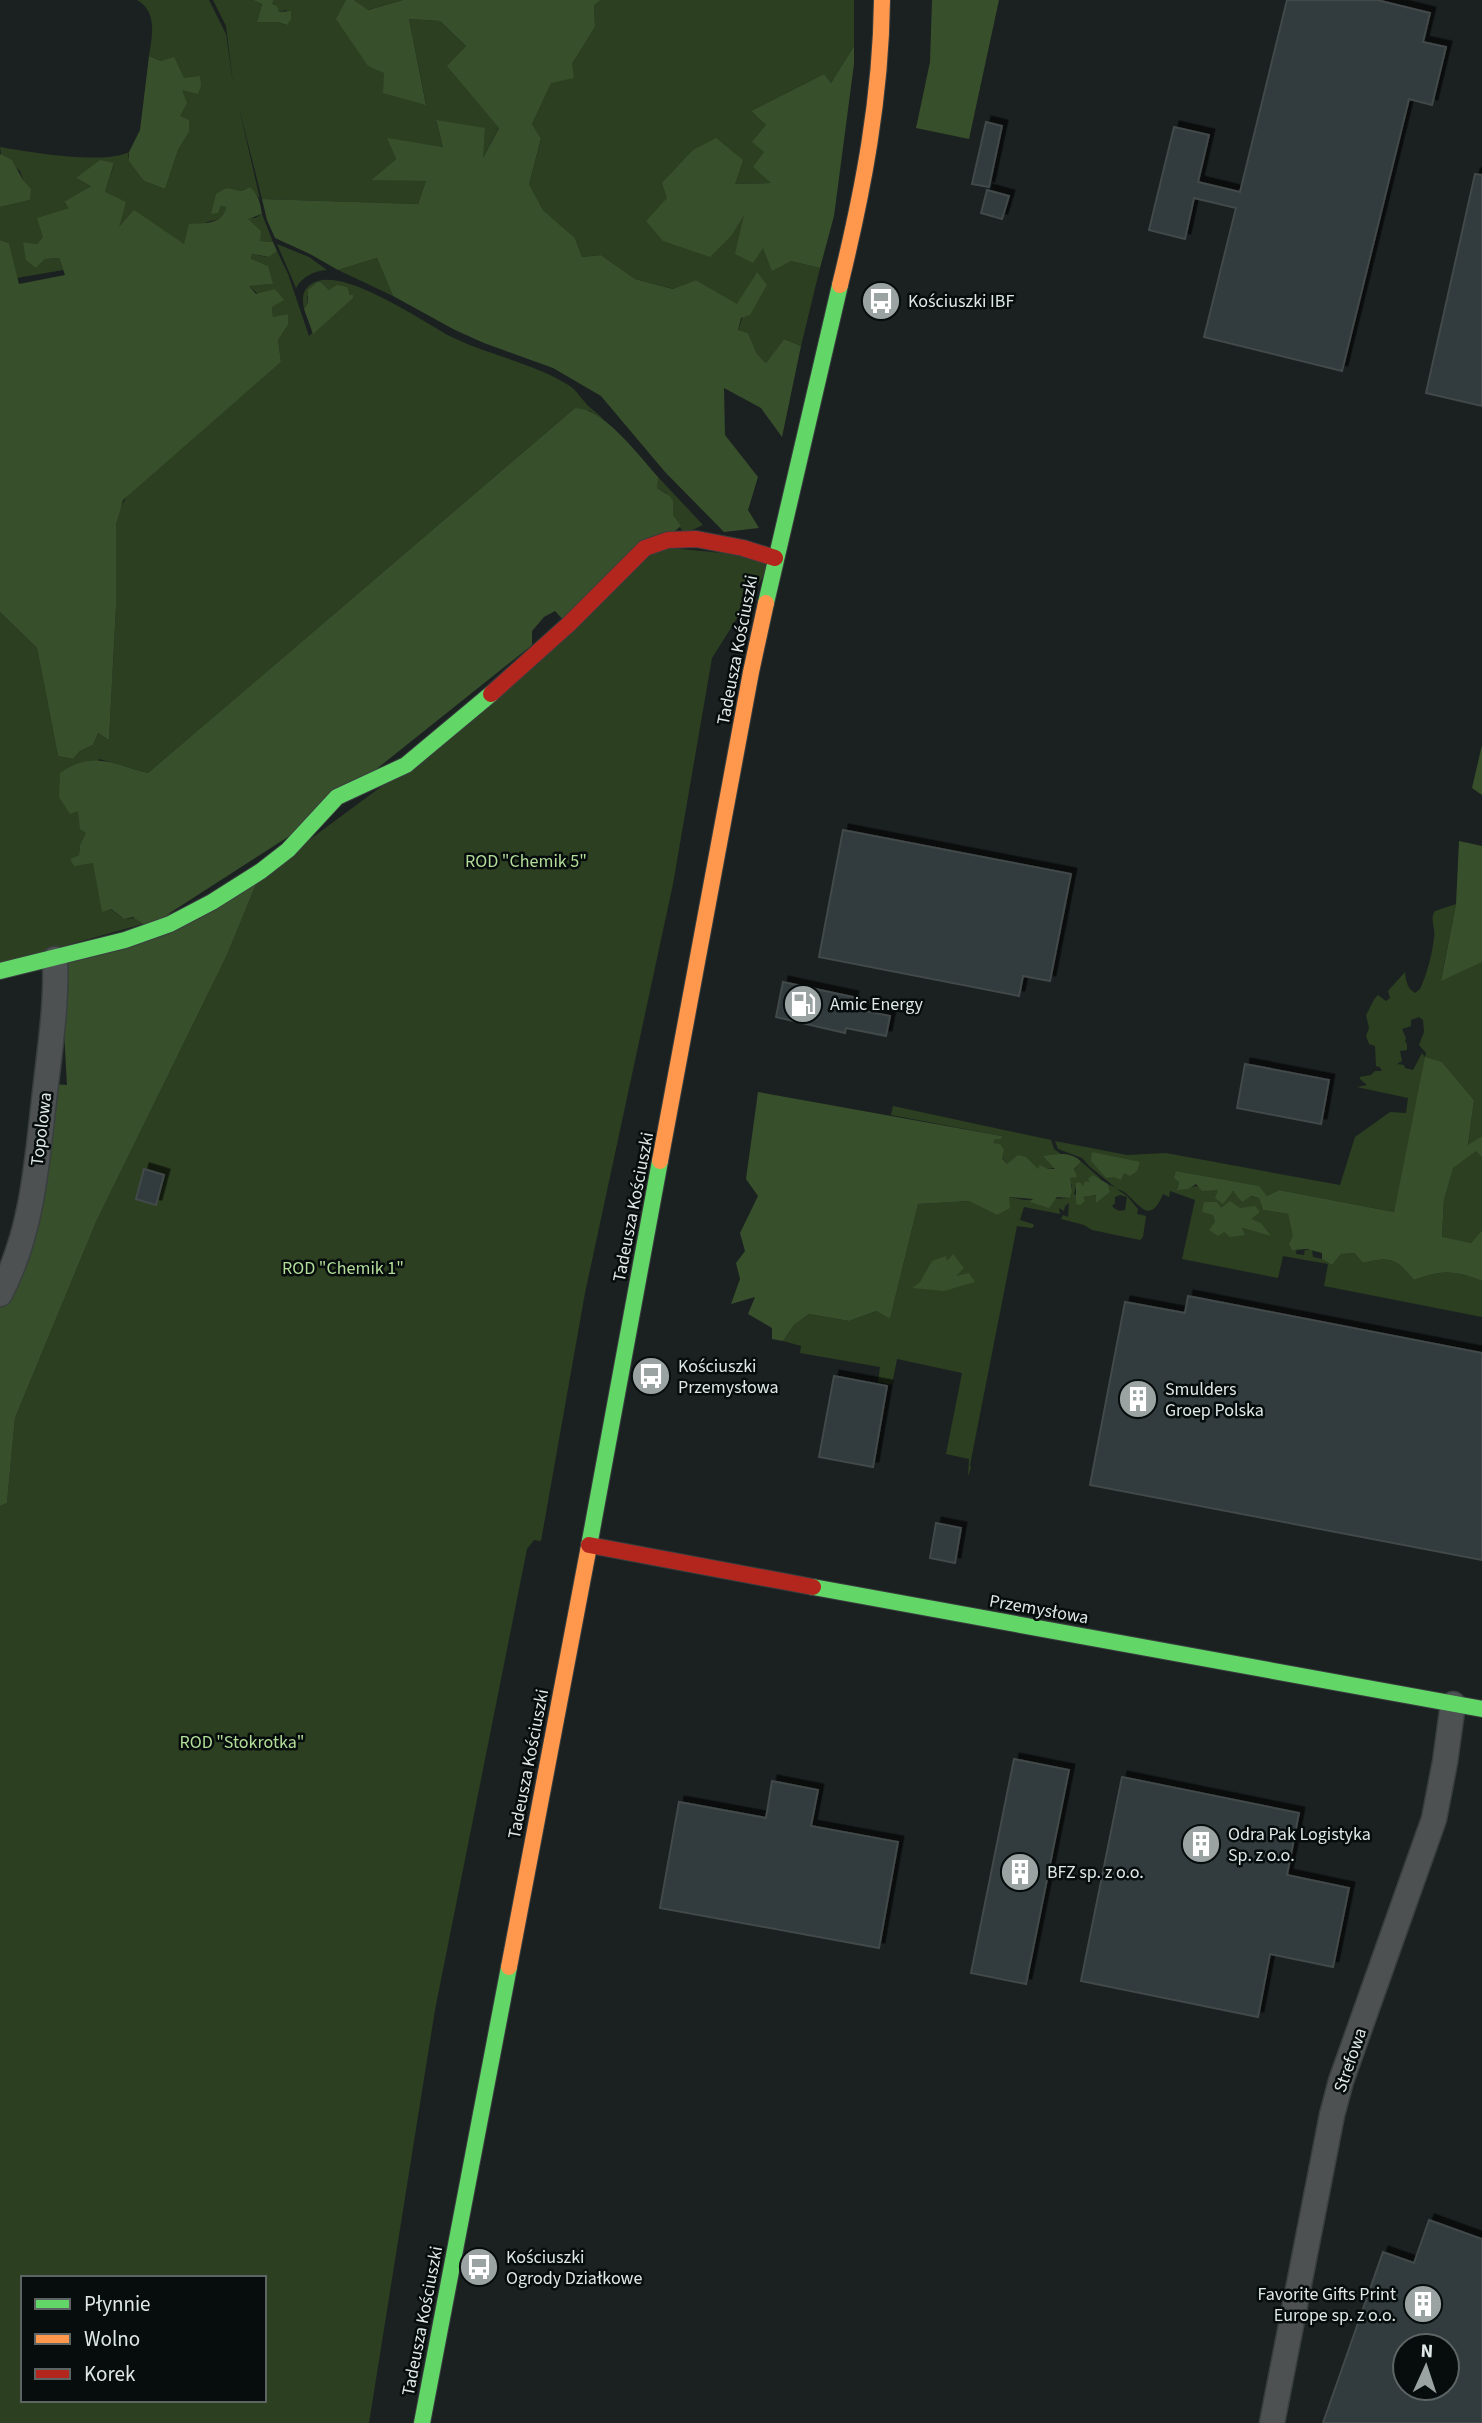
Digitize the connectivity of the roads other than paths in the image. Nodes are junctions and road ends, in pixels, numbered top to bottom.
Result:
1 (882, 0) edge
2 (775, 558) junction
3 (55, 959) junction
4 (0, 971) edge
5 (0, 1294) edge
6 (589, 1545) junction
7 (1453, 1704) junction
8 (1482, 1709) edge
9 (422, 2423) edge
10 (1272, 2423) edge

1 - 2 main road, Tadeusza Kościuszki
2 - 3 main road
2 - 6 main road, Tadeusza Kościuszki
3 - 4 main road
3 - 5 street, Topolowa
6 - 7 main road, Przemysłowa
6 - 9 main road, Tadeusza Kościuszki
7 - 8 main road, Przemysłowa
7 - 10 street, Strefowa

